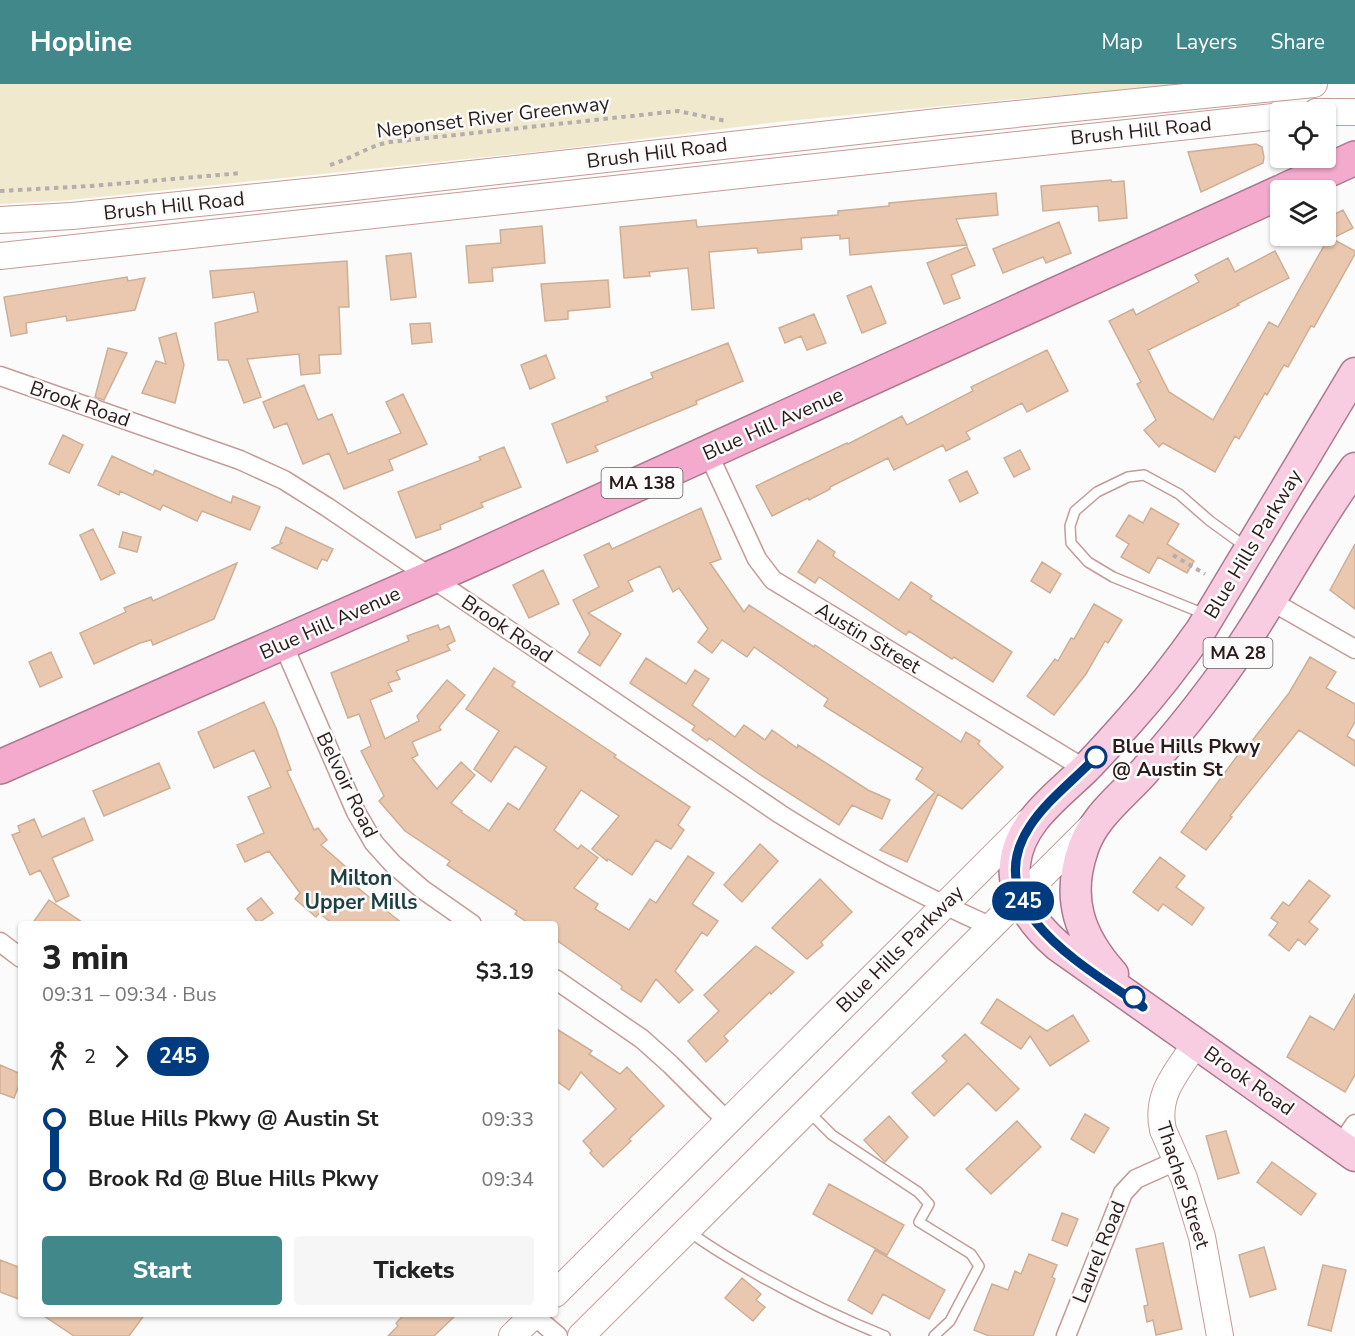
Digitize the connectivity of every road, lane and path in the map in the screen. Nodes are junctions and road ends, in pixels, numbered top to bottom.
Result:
1 (1314, 84) edge
2 (1336, 112) edge
3 (1355, 112) edge
4 (1270, 117) edge
5 (728, 121) dead end
6 (1355, 158) edge
7 (321, 166) dead end
8 (244, 173) dead end
9 (462, 176) junction
10 (1307, 180) edge
11 (0, 191) edge
12 (1270, 197) edge
13 (465, 207) junction
14 (0, 220) edge
15 (0, 256) edge
16 (1355, 373) edge
17 (0, 376) edge
18 (1344, 406) edge
19 (708, 453) junction
20 (1355, 468) edge
21 (1251, 550) junction
22 (1173, 555) dead end
23 (1205, 574) dead end
24 (431, 578) junction
25 (1271, 601) junction
26 (1211, 616) junction
27 (283, 644) junction
28 (1355, 650) edge
29 (0, 767) edge
30 (1085, 769) junction
31 (1046, 806) junction
32 (1097, 820) junction
33 (1021, 898) junction
34 (943, 905) junction
35 (468, 921) edge
36 (992, 927) junction
37 (0, 942) edge
38 (18, 956) edge
39 (558, 981) edge
40 (1143, 1007) junction
41 (1196, 1043) junction
42 (808, 1110) junction
43 (727, 1122) junction
44 (1350, 1142) edge
45 (1176, 1161) junction
46 (688, 1230) junction
47 (558, 1291) edge
48 (530, 1317) edge
49 (536, 1317) edge
50 (512, 1336) edge
51 (558, 1336) edge
52 (581, 1336) edge
53 (885, 1336) edge
54 (934, 1336) edge
55 (1066, 1336) edge
56 (1220, 1336) edge

1 - 9 main road, Brush Hill Road
2 - 3 main road
4 - 13 main road, Brush Hill Road
5 - 7 path, Neponset River Greenway
6 - 10 highway, Blue Hill Avenue / MA 138
8 - 11 path
9 - 13 main road
9 - 14 main road, Brush Hill Road
12 - 19 highway, Blue Hill Avenue / MA 138
13 - 15 main road, Brush Hill Road
16 - 18 main road, Blue Hills Parkway / MA 28
17 - 24 street, Brook Road
18 - 21 main road, Blue Hills Parkway / MA 28
19 - 24 highway, Blue Hill Avenue / MA 138
19 - 30 street, Austin Street
20 - 25 main road, MA 28
21 - 26 main road, Blue Hills Parkway / MA 28
21 - 26 lane
22 - 23 path
24 - 27 highway, Blue Hill Avenue / MA 138
24 - 34 street, Brook Road
25 - 28 street
25 - 32 main road, MA 28
26 - 30 main road, Blue Hills Parkway / MA 28
27 - 29 highway, Blue Hill Avenue / MA 138
27 - 35 street, Belvoir Road
30 - 31 main road, Blue Hills Parkway / MA 28
31 - 33 main road, Brook Road / MA 28
31 - 34 main road, Blue Hills Parkway
32 - 33 main road
32 - 40 main road, Brook Road / MA 28
33 - 36 main road
33 - 40 main road, Brook Road / MA 28
34 - 36 street, Brook Road
34 - 43 main road, Blue Hills Parkway
36 - 42 main road
37 - 38 street
39 - 43 street
40 - 41 main road, Brook Road / MA 28
41 - 44 main road, Brook Road / MA 28
41 - 45 main road, Thacher Street
42 - 46 main road
42 - 54 lane
43 - 47 main road, Blue Hills Parkway
45 - 55 street, Laurel Road
45 - 56 main road, Thacher Street
46 - 52 main road
46 - 53 lane
48 - 50 main road
49 - 51 street

